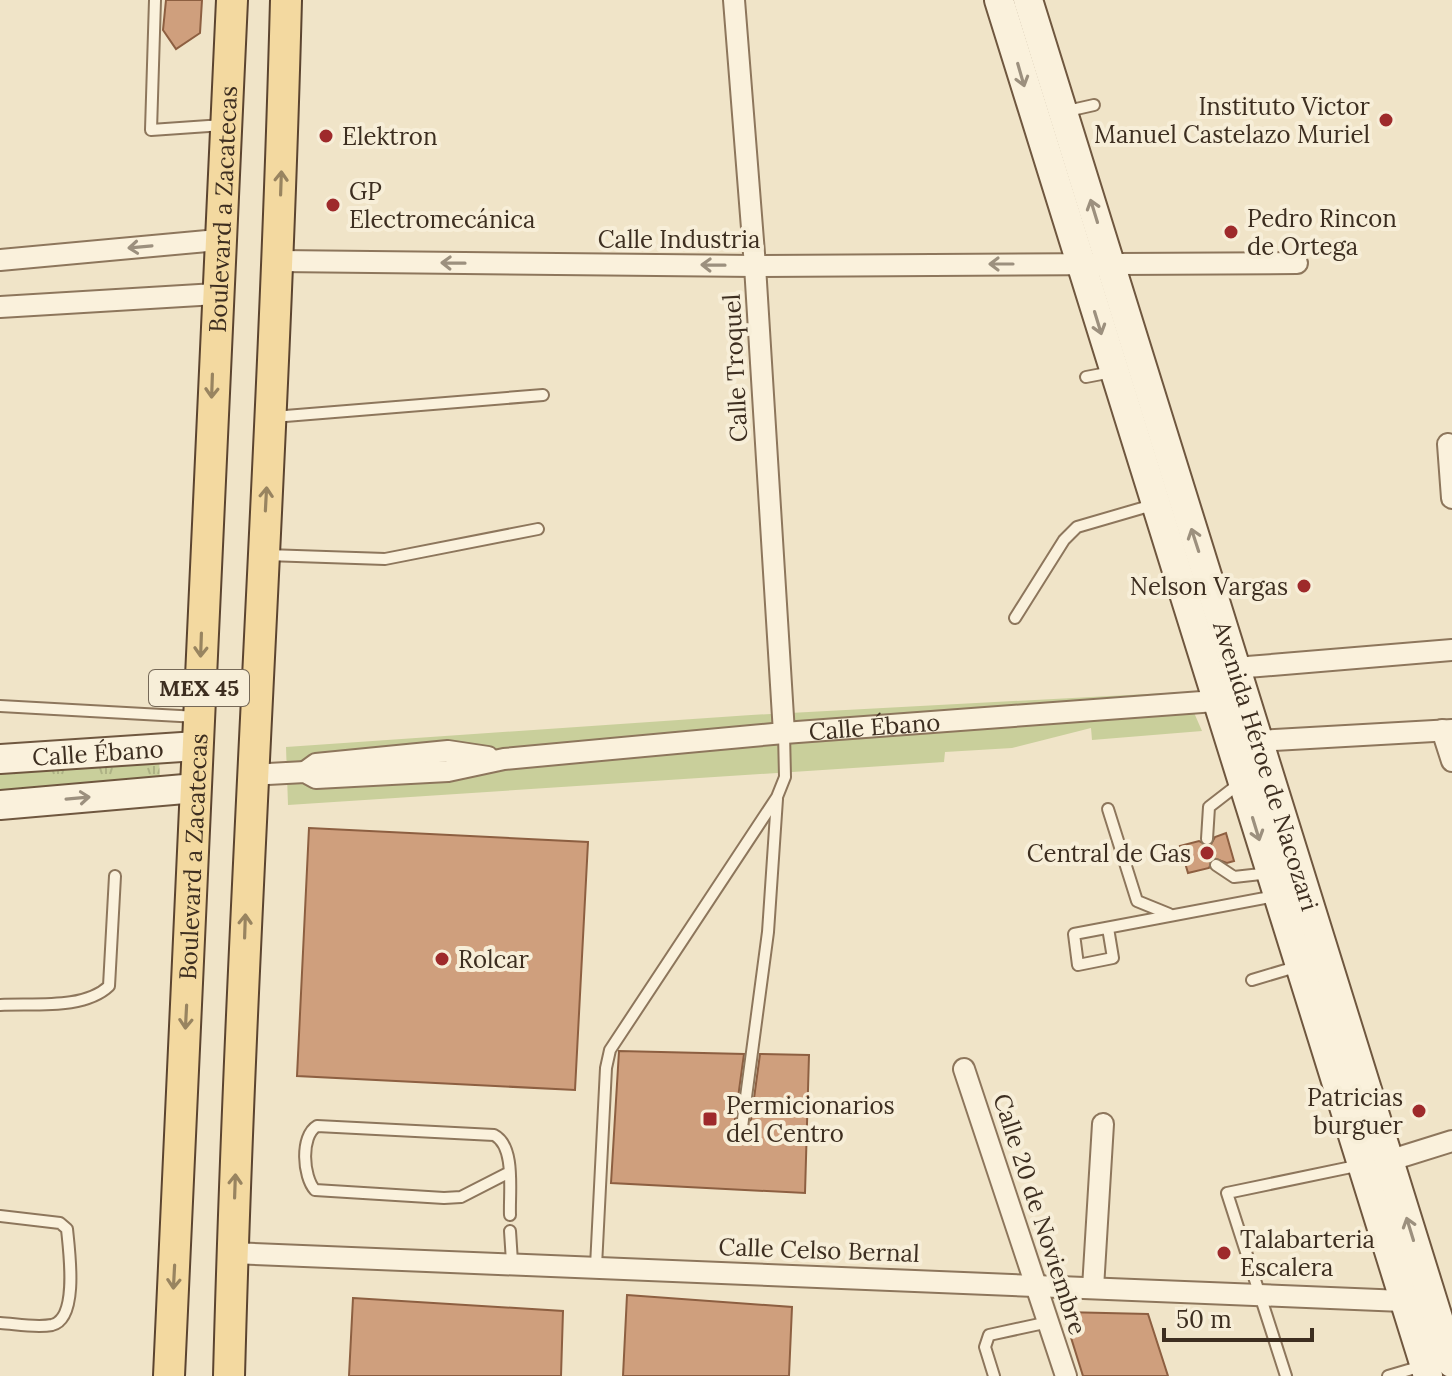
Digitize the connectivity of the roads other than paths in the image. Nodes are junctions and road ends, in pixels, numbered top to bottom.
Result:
1 (155, 0) edge
2 (232, 0) edge
3 (286, 0) edge
4 (734, 0) edge
5 (999, 0) edge
6 (1028, 0) edge
7 (1094, 105) dead end
8 (1063, 112) junction
9 (1034, 119) junction
10 (225, 125) junction
11 (218, 240) junction
12 (0, 260) edge
13 (279, 261) junction
14 (1079, 263) junction
15 (1111, 263) junction
16 (1297, 263) dead end
17 (755, 266) junction
18 (216, 294) junction
19 (0, 307) edge
20 (1141, 362) junction
21 (1100, 374) junction
22 (543, 395) dead end
23 (271, 417) junction
24 (1448, 444) dead end
25 (1452, 498) edge
26 (1168, 501) junction
27 (538, 529) dead end
28 (263, 555) junction
29 (1015, 618) dead end
30 (1452, 650) edge
31 (1235, 668) junction
32 (1245, 699) junction
33 (1216, 702) junction
34 (0, 706) edge
35 (1447, 730) edge
36 (198, 732) junction
37 (784, 733) junction
38 (1258, 741) junction
39 (0, 759) edge
40 (1452, 761) edge
41 (251, 775) junction
42 (1241, 781) junction
43 (196, 788) junction
44 (777, 797) junction
45 (0, 805) edge
46 (1108, 809) dead end
47 (1207, 839) dead end
48 (1216, 865) dead end
49 (115, 876) dead end
50 (1273, 884) junction
51 (1171, 915) junction
52 (1108, 928) junction
53 (1311, 962) junction
54 (1252, 980) dead end
55 (0, 1005) edge
56 (964, 1069) dead end
57 (1103, 1124) dead end
58 (742, 1127) dead end
59 (1452, 1141) edge
60 (1374, 1163) junction
61 (508, 1173) junction
62 (510, 1215) dead end
63 (0, 1216) edge
64 (510, 1231) dead end
65 (232, 1253) junction
66 (512, 1262) junction
67 (596, 1266) junction
68 (1038, 1285) junction
69 (1093, 1288) junction
70 (1262, 1295) junction
71 (1403, 1301) junction
72 (1443, 1301) edge
73 (1049, 1322) junction
74 (0, 1323) edge
75 (1435, 1368) edge
76 (169, 1376) edge
77 (229, 1376) edge
78 (994, 1376) edge
79 (1066, 1376) edge
80 (1286, 1376) edge
81 (1388, 1376) edge

1 - 10 lane
2 - 10 main road, Boulevard a Zacatecas / MEX 45
13 -> 3 main road, MEX 45
4 - 17 street, Calle Troquel
5 -> 9 main road, Avenida Héroe de Nacozari
6 - 8 main road, Avenida Héroe de Nacozari
7 - 8 lane
8 - 9 lane
15 -> 8 main road, Avenida Héroe de Nacozari
9 - 14 main road, Avenida Héroe de Nacozari
10 - 11 main road, Boulevard a Zacatecas / MEX 45
11 -> 12 street
11 - 18 main road, Boulevard a Zacatecas / MEX 45
17 -> 13 street, Calle Industria
13 - 23 main road, MEX 45
14 - 15 street, Calle Industria
14 -> 17 street, Calle Industria
14 -> 21 main road, Avenida Héroe de Nacozari
15 - 16 street, Calle Industria
15 - 20 main road, Avenida Héroe de Nacozari
17 - 37 street, Calle Troquel
18 - 19 street
18 -> 36 main road, Boulevard a Zacatecas / MEX 45
20 - 21 lane
20 - 26 main road, Avenida Héroe de Nacozari
21 - 26 main road, Avenida Héroe de Nacozari
22 - 23 lane
28 -> 23 main road, MEX 45
24 - 25 street
26 - 29 lane
31 -> 26 main road, Avenida Héroe de Nacozari
26 - 33 main road, Avenida Héroe de Nacozari
27 - 28 lane
28 - 41 main road, MEX 45
30 - 31 street
31 - 32 main road, Avenida Héroe de Nacozari
32 - 33 street, Calle Ébano
32 - 38 main road, Avenida Héroe de Nacozari
33 - 37 street, Calle Ébano
33 - 42 main road, Avenida Héroe de Nacozari
34 - 36 lane
35 - 38 street
35 - 40 street
36 - 39 main road, Calle Ébano
36 - 43 main road, Boulevard a Zacatecas / MEX 45
37 - 41 street, Calle Ébano
37 - 44 lane
38 - 53 main road, Avenida Héroe de Nacozari
65 -> 41 main road, MEX 45
42 - 47 lane
42 -> 50 main road, Avenida Héroe de Nacozari
45 -> 43 main road, Calle Ébano
43 -> 76 main road, Boulevard a Zacatecas / MEX 45
44 - 58 lane
44 - 67 lane
46 - 51 lane
48 - 50 lane
49 - 55 lane
50 - 51 lane
50 - 53 main road, Avenida Héroe de Nacozari
51 - 52 lane
52 - 52 lane
53 - 54 lane
53 - 60 main road, Avenida Héroe de Nacozari
56 - 68 street, Calle 20 de Noviembre
57 - 69 street
59 - 60 street
60 - 70 lane
60 - 71 main road, Avenida Héroe de Nacozari
72 -> 60 main road, Avenida Héroe de Nacozari
61 - 61 lane
61 - 62 lane
63 - 74 lane
64 - 66 lane
65 - 66 street, Calle Celso Bernal
65 - 77 main road, MEX 45
66 - 67 street, Calle Celso Bernal
67 - 68 street, Calle Celso Bernal
68 - 69 street, Calle Celso Bernal
68 - 73 street, Calle 20 de Noviembre
69 - 70 street, Calle Celso Bernal
70 - 71 street, Calle Celso Bernal
70 - 80 lane
71 - 75 main road, Avenida Héroe de Nacozari
72 - 75 main road, Avenida Héroe de Nacozari
73 - 78 lane
73 - 79 street, Calle 20 de Noviembre
75 - 81 lane

